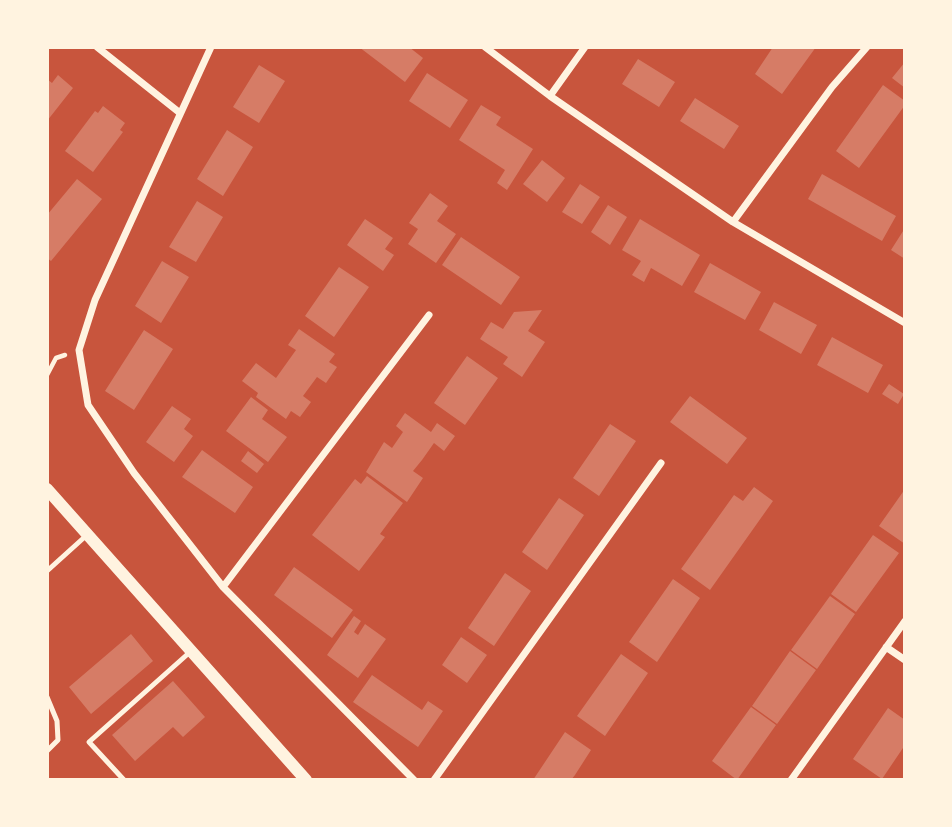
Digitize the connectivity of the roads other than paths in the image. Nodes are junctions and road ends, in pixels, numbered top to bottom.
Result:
1 (97, 47) edge
2 (211, 47) edge
3 (485, 47) edge
4 (585, 47) edge
5 (867, 47) edge
6 (550, 96) junction
7 (180, 113) junction
8 (733, 222) junction
9 (429, 314) dead end
10 (905, 323) edge
11 (661, 463) dead end
12 (47, 489) edge
13 (88, 534) junction
14 (47, 571) edge
15 (223, 587) junction
16 (905, 621) edge
17 (886, 647) junction
18 (193, 650) junction
19 (905, 660) edge
20 (47, 697) edge
21 (47, 751) edge
22 (124, 780) edge
23 (306, 780) edge
24 (414, 780) edge
25 (434, 780) edge
26 (791, 780) edge

1 - 7 street
2 - 7 street
3 - 6 street
4 - 6 street
5 - 8 street
6 - 8 street
7 - 15 street
8 - 10 street
9 - 15 street
11 - 25 street
12 - 13 street
13 - 14 lane
13 - 18 street
15 - 24 street
16 - 17 street
17 - 19 street
17 - 26 street
18 - 22 lane
18 - 23 street
20 - 21 lane

